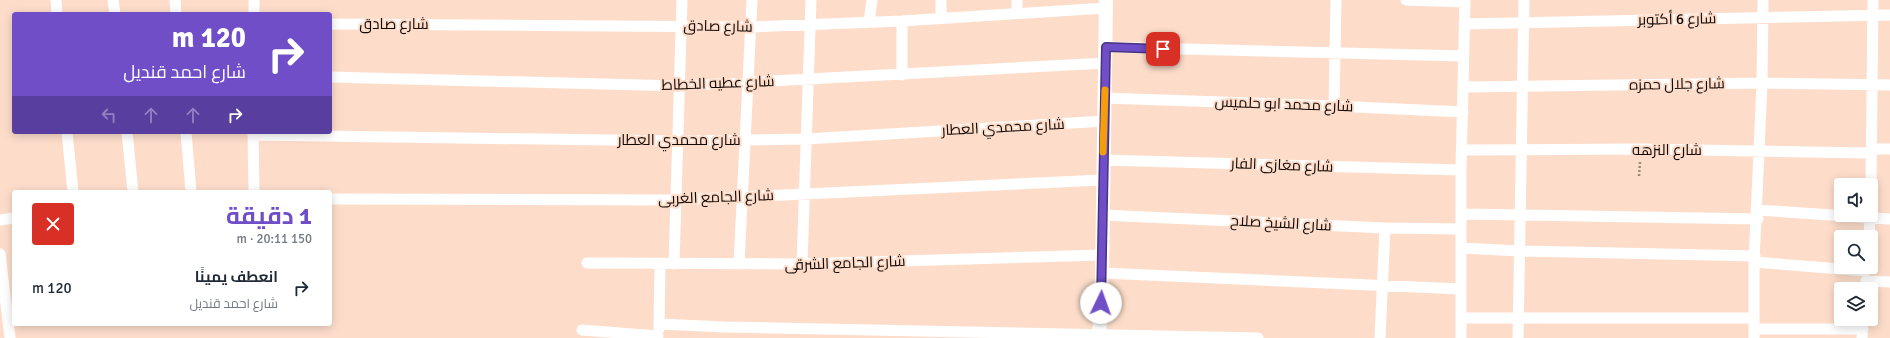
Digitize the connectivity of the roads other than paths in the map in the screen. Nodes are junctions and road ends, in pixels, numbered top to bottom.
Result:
1 (56, 0) edge
2 (113, 0) edge
3 (175, 0) edge
4 (254, 0) edge
5 (682, 0) edge
6 (752, 0) edge
7 (811, 0) edge
8 (872, 0) edge
9 (941, 0) edge
10 (1017, 0) edge
11 (1336, 0) edge
12 (1406, 0) edge
13 (1524, 0) edge
14 (1763, 0) edge
15 (1873, 0) edge
16 (1465, 1) edge
17 (1106, 4) edge
18 (57, 12) edge
19 (115, 12) edge
20 (176, 12) edge
21 (254, 12) edge
22 (1017, 13) junction
23 (1873, 14) junction
24 (1890, 14) edge
25 (1763, 17) junction
26 (941, 18) junction
27 (902, 21) junction
28 (869, 22) junction
29 (1524, 23) junction
30 (332, 24) edge
31 (1464, 24) junction
32 (681, 26) junction
33 (811, 26) junction
34 (750, 27) junction
35 (1106, 47) junction
36 (1335, 54) junction
37 (1463, 56) junction
38 (1106, 63) junction
39 (902, 75) junction
40 (332, 77) edge
41 (809, 79) junction
42 (748, 83) junction
43 (1762, 83) junction
44 (1524, 85) junction
45 (1872, 85) junction
46 (679, 86) junction
47 (1890, 86) edge
48 (1463, 87) junction
49 (1104, 98) junction
50 (1334, 106) junction
51 (1463, 112) junction
52 (1105, 121) junction
53 (67, 134) edge
54 (127, 134) edge
55 (186, 134) edge
56 (253, 134) edge
57 (306, 134) edge
58 (806, 139) junction
59 (745, 140) junction
60 (678, 141) junction
61 (1521, 149) junction
62 (1890, 149) edge
63 (1463, 150) junction
64 (1760, 150) junction
65 (1871, 151) junction
66 (1103, 160) junction
67 (1461, 170) junction
68 (1870, 178) edge
69 (1102, 180) junction
70 (73, 190) edge
71 (133, 190) edge
72 (191, 190) edge
73 (254, 190) edge
74 (805, 194) junction
75 (742, 197) junction
76 (332, 199) edge
77 (676, 200) junction
78 (1461, 214) junction
79 (1521, 214) junction
80 (1102, 215) junction
81 (1758, 215) junction
82 (1834, 216) edge
83 (1878, 217) edge
84 (12, 218) edge
85 (1890, 219) edge
86 (0, 220) edge
87 (1385, 228) junction
88 (1461, 229) junction
89 (1461, 248) junction
90 (1520, 251) junction
91 (0, 254) edge
92 (1102, 254) junction
93 (1755, 259) junction
94 (587, 263) dead end
95 (660, 264) junction
96 (674, 264) junction
97 (739, 264) junction
98 (802, 264) junction
99 (1102, 273) junction
100 (1866, 277) edge
101 (1890, 282) edge
102 (1382, 286) junction
103 (1460, 289) junction
104 (1462, 318) junction
105 (1519, 319) junction
106 (659, 324) junction
107 (1754, 328) edge
108 (1863, 329) edge
109 (582, 330) dead end
110 (1099, 336) edge
111 (658, 337) edge
112 (10, 338) edge
113 (1258, 338) edge
114 (1380, 338) edge
115 (1462, 338) edge
116 (1518, 338) edge

1 - 18 street
2 - 19 street
3 - 20 street
4 - 21 street
5 - 32 street
6 - 34 street
7 - 33 street
8 - 28 street
9 - 26 street
10 - 22 street
11 - 36 street
12 - 16 street
13 - 29 street
14 - 25 street
15 - 23 street
16 - 31 street
17 - 22 street, شارع صادق
17 - 35 street
22 - 26 street, شارع صادق
23 - 24 street, شارع 6 أكتوبر
23 - 25 street, شارع 6 أكتوبر
23 - 45 street
25 - 29 street, شارع 6 أكتوبر
25 - 43 street
26 - 27 street, شارع صادق
27 - 28 street, شارع صادق
27 - 39 street
28 - 33 street, شارع صادق
29 - 31 street, شارع 6 أكتوبر
29 - 44 street
30 - 32 street, شارع صادق
31 - 37 street
32 - 34 street, شارع صادق
32 - 46 street
33 - 34 street, شارع صادق
33 - 41 street
34 - 42 street
35 - 36 street
35 - 38 street
36 - 37 street
36 - 50 street
37 - 48 street
38 - 39 street, شارع عطيه الخطاط
38 - 49 street
39 - 41 street, شارع عطيه الخطاط
40 - 46 street, شارع عطيه الخطاط
41 - 42 street, شارع عطيه الخطاط
41 - 58 street
42 - 46 street, شارع عطيه الخطاط
42 - 59 street
43 - 44 street, شارع جلال حمزه
43 - 45 street, شارع جلال حمزه
43 - 64 street
44 - 48 street, شارع جلال حمزه
44 - 61 street
45 - 47 street, شارع جلال حمزه
45 - 65 street
46 - 60 street
48 - 51 street
49 - 50 street, شارع محمد ابو حلميس
49 - 52 street
50 - 51 street, شارع محمد ابو حلميس
51 - 63 street
52 - 58 street, شارع محمدي العطار
52 - 66 street
53 - 70 street
54 - 71 street
55 - 72 street
56 - 73 street
57 - 60 street, شارع محمدي العطار
58 - 59 street, شارع محمدي العطار
58 - 74 street
59 - 60 street, شارع محمدي العطار
59 - 75 street
60 - 77 street
61 - 63 street, شارع النزهه
61 - 64 street, شارع النزهه
61 - 79 street
62 - 65 street, شارع النزهه
63 - 67 street
64 - 65 street, شارع النزهه
64 - 81 street
65 - 68 street
66 - 67 street, شارع مغازى الفار
66 - 69 street
67 - 78 street
69 - 74 street, شارع الجامع الغربى
69 - 80 street
74 - 75 street, شارع الجامع الغربى
74 - 98 street
75 - 77 street, شارع الجامع الغربى
75 - 97 street
76 - 77 street, شارع الجامع الغربى
77 - 96 street
78 - 79 street
78 - 88 street
79 - 81 street
79 - 90 street
80 - 87 street, شارع الشيخ صلاح
80 - 92 street
81 - 82 street
81 - 93 street
83 - 85 street
84 - 86 street
87 - 88 street, شارع الشيخ صلاح
87 - 102 street
88 - 89 street
89 - 90 street
89 - 103 street
90 - 93 street
90 - 105 street
91 - 112 street
92 - 98 street, شارع الجامع الشرقى
92 - 99 street
93 - 100 street
93 - 107 street
94 - 95 street, شارع الجامع الشرقى
95 - 96 street, شارع الجامع الشرقى
95 - 106 street
96 - 97 street, شارع الجامع الشرقى
97 - 98 street, شارع الجامع الشرقى
99 - 102 street
99 - 110 street
100 - 101 street
102 - 103 street
102 - 114 street
103 - 104 street
104 - 105 street
104 - 115 street
105 - 107 street
105 - 116 street
106 - 110 street
106 - 111 street
107 - 108 street
109 - 111 street
110 - 113 street

